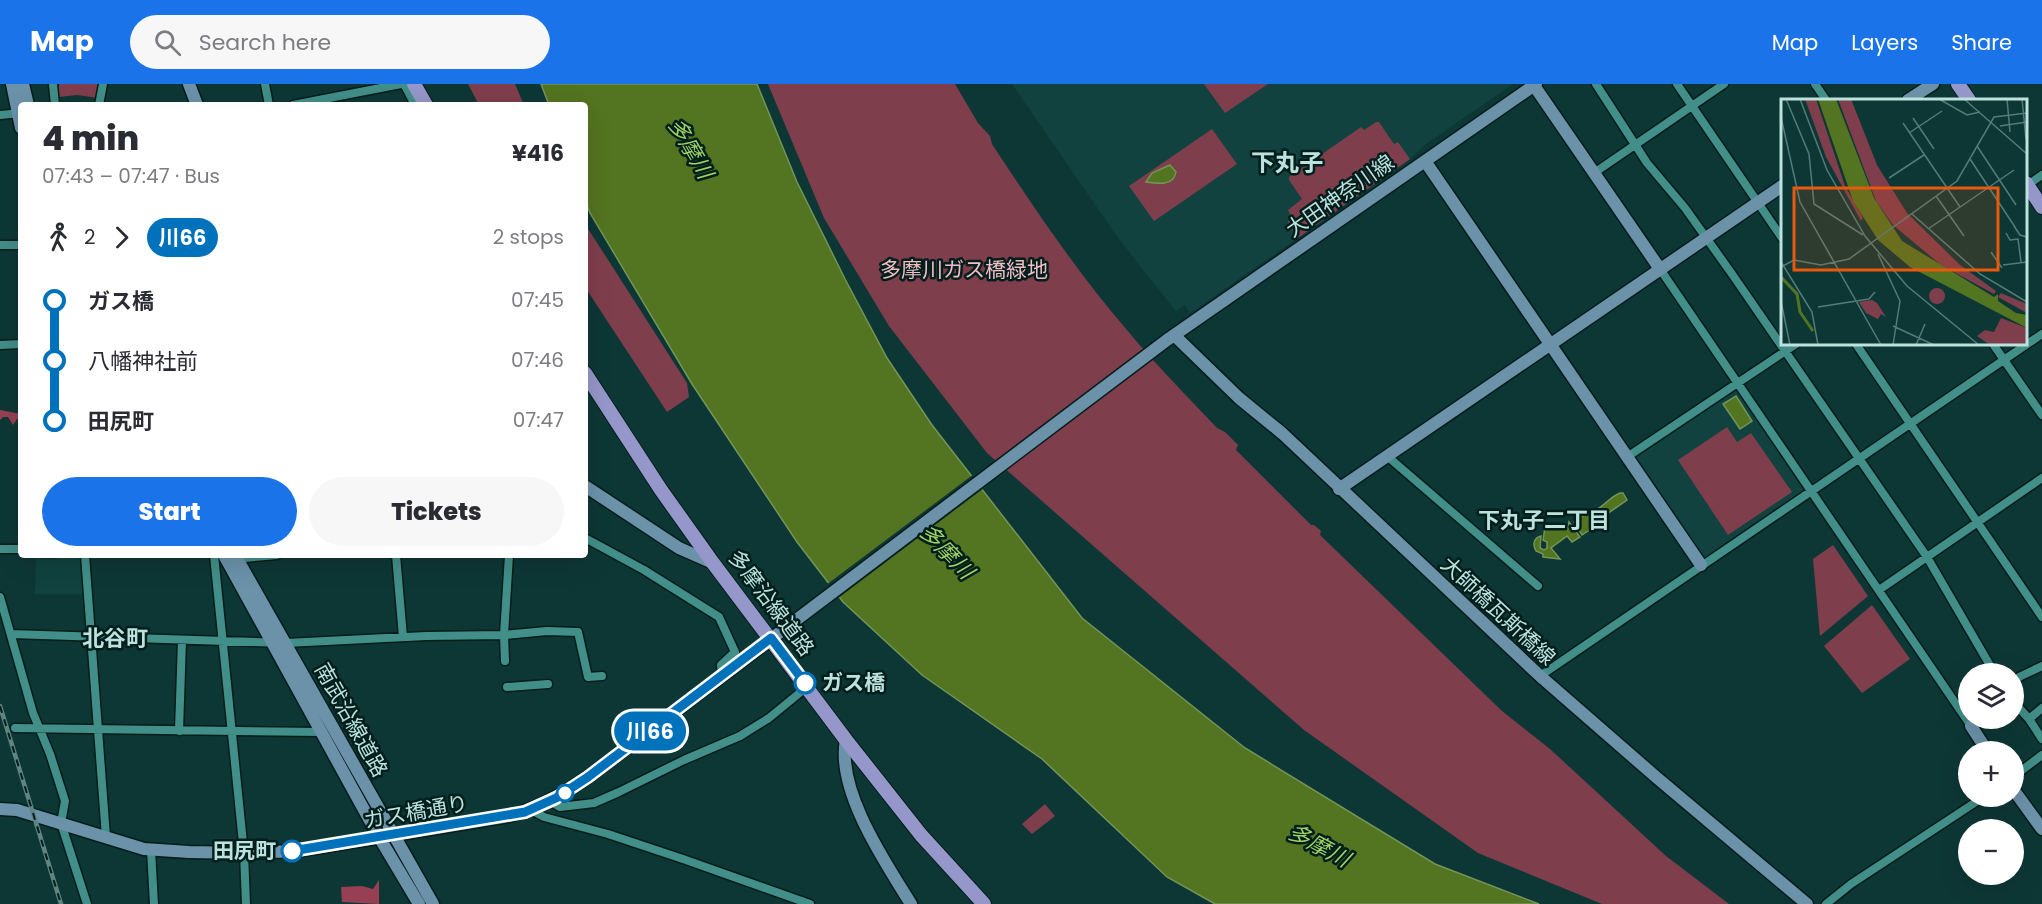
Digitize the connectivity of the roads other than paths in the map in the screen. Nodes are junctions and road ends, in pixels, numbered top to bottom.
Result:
1 (12, 84) edge
2 (23, 84) edge
3 (53, 84) edge
4 (103, 84) edge
5 (189, 84) edge
6 (265, 84) edge
7 (403, 84) edge
8 (414, 84) edge
9 (1534, 84) edge
10 (1596, 84) edge
11 (1677, 84) edge
12 (1724, 84) edge
13 (1815, 84) edge
14 (1933, 84) edge
15 (1958, 84) edge
16 (1825, 99) edge
17 (1910, 99) edge
18 (1968, 99) edge
19 (27, 102) edge
20 (55, 102) edge
21 (100, 102) edge
22 (196, 102) edge
23 (268, 102) edge
24 (309, 102) edge
25 (413, 102) edge
26 (424, 102) edge
27 (1692, 105) junction
28 (18, 109) edge
29 (18, 113) edge
30 (0, 115) edge
31 (1636, 145) junction
32 (1425, 161) junction
33 (1594, 173) junction
34 (2042, 175) edge
35 (2027, 184) edge
36 (2027, 186) edge
37 (1781, 187) edge
38 (1758, 202) junction
39 (2042, 207) edge
40 (1781, 236) edge
41 (1706, 238) junction
42 (0, 245) edge
43 (18, 245) edge
44 (1660, 269) junction
45 (2042, 334) edge
46 (1171, 337) junction
47 (18, 344) edge
48 (1550, 344) junction
49 (2027, 344) edge
50 (0, 345) edge
51 (1794, 345) edge
52 (1857, 345) edge
53 (1994, 345) edge
54 (2026, 345) edge
55 (1785, 351) junction
56 (2004, 360) junction
57 (588, 378) edge
58 (1737, 382) junction
59 (2042, 415) edge
60 (1910, 424) junction
61 (1387, 456) junction
62 (1627, 457) junction
63 (1858, 459) junction
64 (2042, 478) edge
65 (588, 488) edge
66 (1339, 489) junction
67 (1812, 491) junction
68 (1978, 524) junction
69 (588, 540) edge
70 (0, 549) edge
71 (18, 549) edge
72 (85, 558) edge
73 (214, 558) edge
74 (230, 558) edge
75 (231, 558) edge
76 (396, 558) edge
77 (509, 558) edge
78 (1927, 558) junction
79 (713, 563) junction
80 (1701, 565) junction
81 (1538, 585) dead end
82 (1879, 590) junction
83 (0, 597) edge
84 (2042, 617) edge
85 (11, 634) junction
86 (504, 635) junction
87 (92, 637) junction
88 (403, 637) junction
89 (771, 638) junction
90 (182, 640) junction
91 (222, 641) junction
92 (272, 643) junction
93 (286, 643) junction
94 (505, 661) dead end
95 (1989, 663) edge
96 (2042, 666) edge
97 (2024, 675) edge
98 (603, 676) dead end
99 (722, 676) junction
100 (1540, 676) junction
101 (548, 684) dead end
102 (808, 686) junction
103 (507, 687) dead end
104 (1958, 699) edge
105 (2042, 708) edge
106 (2024, 713) edge
107 (2029, 719) junction
108 (15, 728) dead end
109 (40, 729) junction
110 (98, 730) junction
111 (179, 730) junction
112 (231, 731) junction
113 (320, 732) junction
114 (2042, 739) edge
115 (846, 740) junction
116 (2042, 755) edge
117 (2024, 769) edge
118 (550, 801) junction
119 (2024, 804) edge
120 (1967, 807) edge
121 (0, 808) edge
122 (531, 810) junction
123 (61, 823) junction
124 (2042, 829) edge
125 (392, 835) junction
126 (106, 837) junction
127 (379, 837) junction
128 (151, 850) junction
129 (244, 853) junction
130 (87, 904) edge
131 (154, 904) edge
132 (246, 904) edge
133 (419, 904) edge
134 (433, 904) edge
135 (810, 904) edge
136 (911, 904) edge
137 (984, 904) edge
138 (1807, 904) edge
139 (1826, 904) edge

1 - 28 street
2 - 19 street
3 - 20 street
4 - 21 street
5 - 22 street
6 - 23 street
7 - 24 street
7 - 25 street
8 - 26 main road
9 - 32 street, 大田神奈川線
9 - 33 street
10 - 31 street
11 - 27 street
12 - 27 street
13 - 16 street
14 - 17 street
15 - 18 main road
27 - 31 street
27 - 38 street
29 - 30 street
31 - 33 street
31 - 41 street
32 - 46 street, 大田神奈川線
32 - 48 street
33 - 44 street
34 - 35 street
36 - 39 main road
37 - 38 street
38 - 40 street
38 - 41 street
41 - 44 street
41 - 55 street
42 - 43 street
44 - 48 street
44 - 58 street
45 - 49 street
46 - 66 street, 大師橋瓦斯橋線
46 - 89 street, ガス橋通り
47 - 50 street
48 - 61 street
48 - 62 street
51 - 55 street
52 - 60 street
53 - 56 street
54 - 56 street
55 - 58 street
55 - 63 street
56 - 59 street
56 - 60 street
57 - 79 main road, 多摩沿線道路
58 - 62 street
58 - 67 street
60 - 63 street
60 - 68 street
61 - 66 street
61 - 81 street
62 - 80 street
63 - 67 street
63 - 78 street
64 - 68 street
65 - 79 street
66 - 100 street, 大師橋瓦斯橋線
67 - 80 street
67 - 82 street
68 - 78 street
68 - 84 street
69 - 99 street
70 - 71 street
72 - 87 street
73 - 91 street
74 - 92 street, 南武沿線道路
75 - 93 street, 南武沿線道路
76 - 88 street
77 - 86 street
78 - 82 street
78 - 95 street
79 - 89 main road, 多摩沿線道路
80 - 100 street
82 - 104 street
83 - 85 street
85 - 87 street
85 - 109 street
86 - 88 street
86 - 94 street
86 - 98 street
87 - 90 street
87 - 110 street
88 - 93 street
89 - 99 street, ガス橋通り
89 - 102 main road, 多摩沿線道路
90 - 91 street
90 - 111 street
91 - 92 street
91 - 112 street
92 - 93 street
92 - 113 street, 南武沿線道路
93 - 125 street, 南武沿線道路
96 - 97 street
99 - 118 street, ガス橋通り
100 - 138 street, 大師橋瓦斯橋線
101 - 103 street
102 - 115 main road, 多摩沿線道路
102 - 118 street
105 - 107 street
106 - 107 street
107 - 114 street
108 - 109 street
109 - 110 street
109 - 123 street
110 - 111 street
110 - 126 street
111 - 112 street
112 - 113 street
112 - 129 street
113 - 127 street, 南武沿線道路
115 - 136 street
115 - 137 main road, 多摩沿線道路
116 - 117 street
118 - 122 street, ガス橋通り
119 - 124 street
120 - 139 street
121 - 123 street, ガス橋通り
122 - 125 street, ガス橋通り
122 - 135 street
123 - 126 street, ガス橋通り
123 - 130 street
125 - 127 street, ガス橋通り
125 - 134 street, 南武沿線道路
126 - 128 street, ガス橋通り
127 - 129 street, ガス橋通り
127 - 133 street, 南武沿線道路
128 - 129 street, ガス橋通り
128 - 131 street
129 - 132 street

